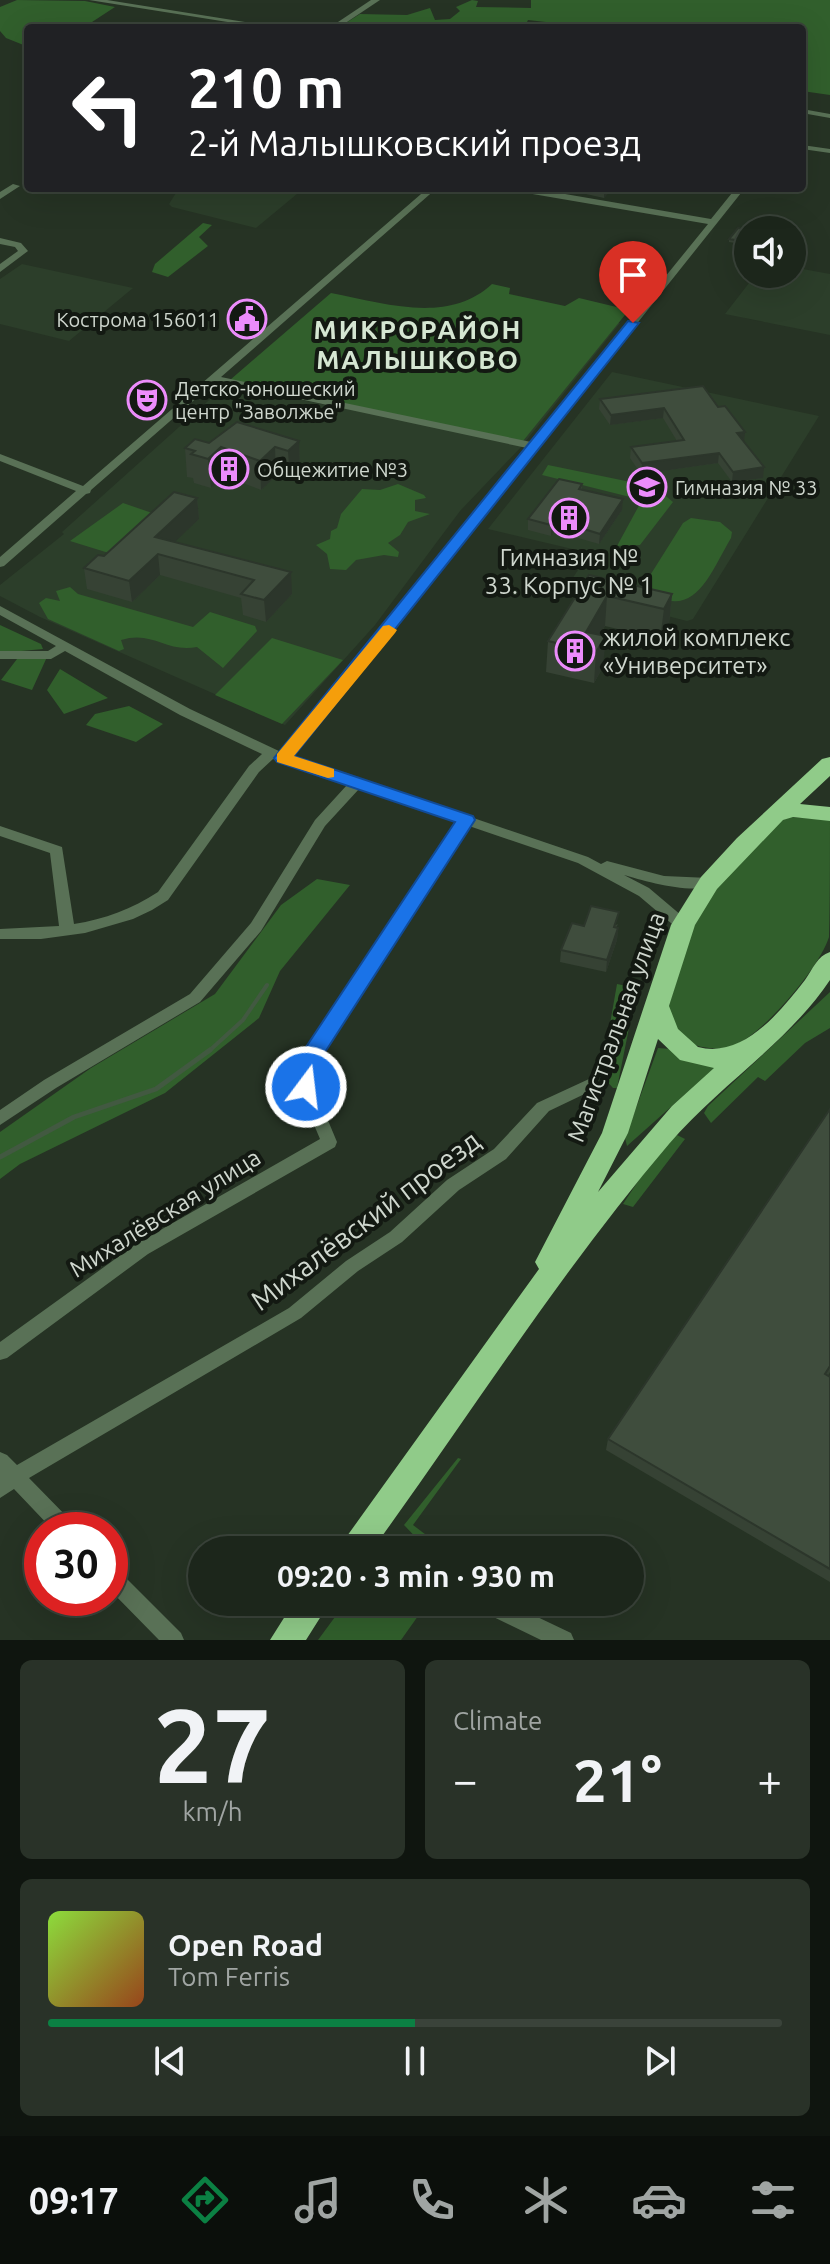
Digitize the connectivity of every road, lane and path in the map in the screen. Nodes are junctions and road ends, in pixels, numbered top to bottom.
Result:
1 (93, 0) edge
2 (376, 0) edge
3 (252, 24) edge
4 (339, 24) edge
5 (806, 112) edge
6 (830, 116) edge
7 (806, 148) edge
8 (830, 151) edge
9 (16, 186) dead end
10 (428, 192) edge
11 (538, 192) edge
12 (738, 192) edge
13 (0, 196) edge
14 (713, 222) junction
15 (0, 241) edge
16 (0, 269) edge
17 (214, 378) junction
18 (534, 446) junction
19 (0, 457) edge
20 (86, 491) junction
21 (0, 563) edge
22 (0, 610) edge
23 (64, 646) junction
24 (0, 655) edge
25 (277, 756) junction
26 (830, 764) edge
27 (357, 782) junction
28 (778, 814) junction
29 (830, 814) edge
30 (466, 820) junction
31 (0, 831) edge
32 (583, 860) junction
33 (709, 883) junction
34 (683, 925) junction
35 (67, 928) junction
36 (0, 934) edge
37 (830, 961) edge
38 (656, 1005) junction
39 (752, 1049) junction
40 (589, 1085) dead end
41 (0, 1119) edge
42 (529, 1301) junction
43 (0, 1352) edge
44 (0, 1461) edge
45 (8, 1482) edge
46 (44, 1512) edge
47 (376, 1536) edge
48 (128, 1594) edge
49 (304, 1616) edge
50 (513, 1616) edge
51 (174, 1640) edge
52 (286, 1640) edge
53 (564, 1640) edge

1 - 3 street
2 - 4 street
5 - 6 street
7 - 8 street
9 - 13 street
10 - 17 street
11 - 14 street
12 - 14 street
14 - 18 street
15 - 16 street
17 - 18 street
17 - 20 street
18 - 25 street
19 - 20 street
20 - 21 street
22 - 23 street
23 - 24 street
23 - 25 street
25 - 27 street
25 - 35 street
26 - 28 highway, Магистральная улица
27 - 30 street
27 - 41 street
28 - 29 highway
28 - 33 highway, Магистральная улица
30 - 32 street
30 - 43 street, Михалёвская улица
31 - 35 street
32 - 33 street
32 - 34 street
33 - 34 highway, Магистральная улица
34 - 38 highway, Магистральная улица
35 - 36 street
37 - 39 highway, Магистральная улица
38 - 39 highway
38 - 42 highway, Магистральная улица
39 - 42 highway, Магистральная улица
40 - 45 street, Михалёвский проезд
42 - 47 highway, Магистральная улица
44 - 45 street
45 - 46 street
48 - 51 street
49 - 52 highway
50 - 53 street

